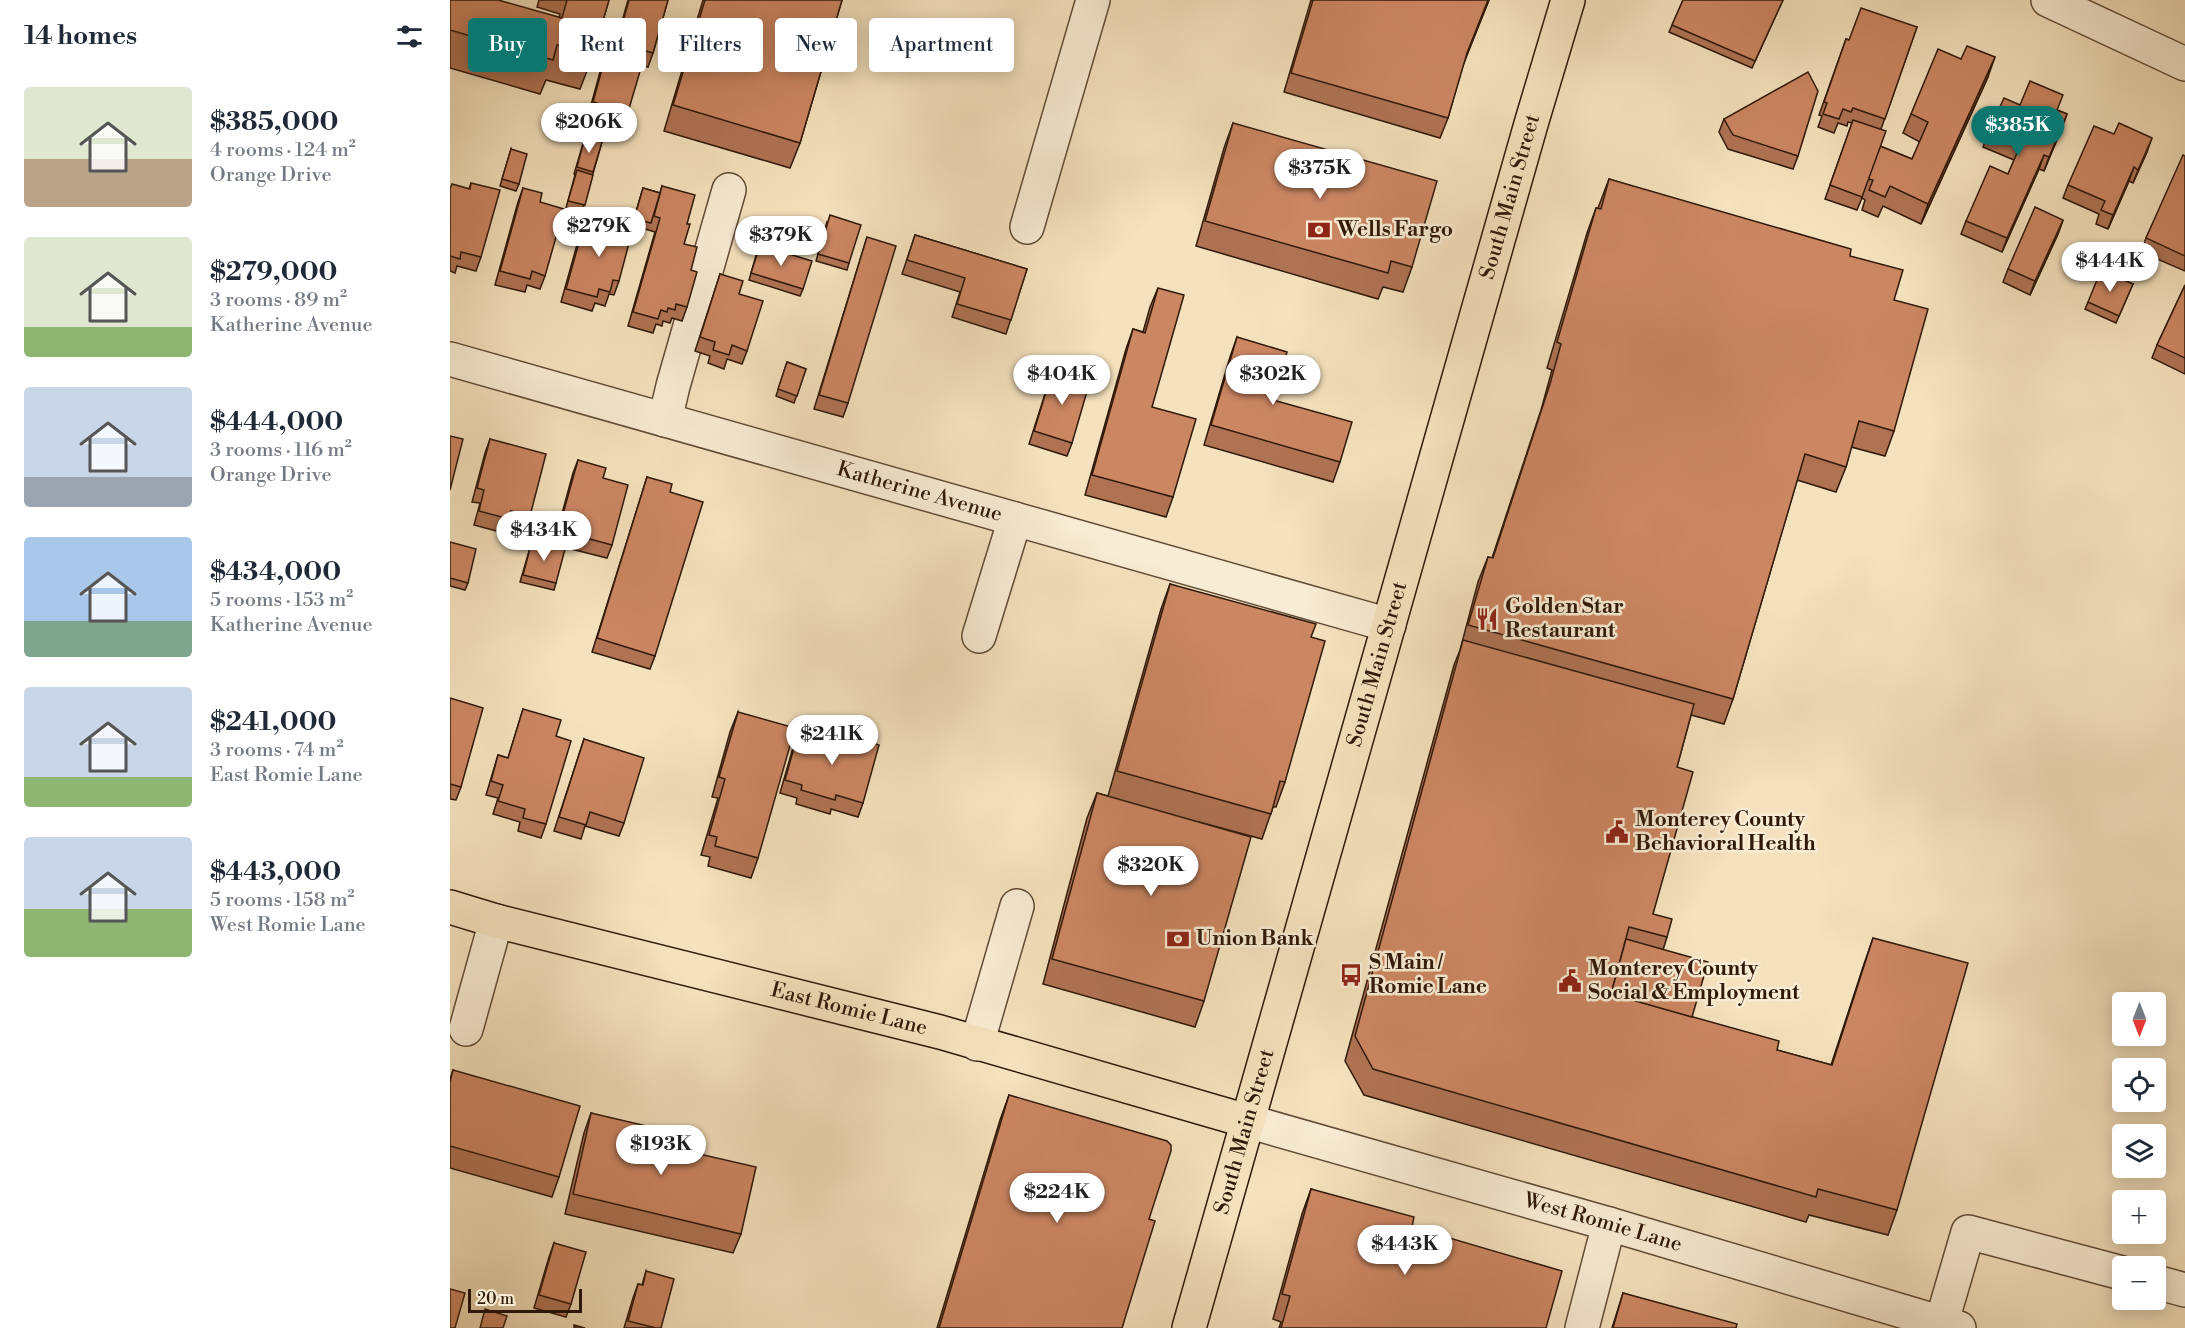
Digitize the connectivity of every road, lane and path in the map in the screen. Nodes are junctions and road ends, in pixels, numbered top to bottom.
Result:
1 (1093, 0) edge
2 (1568, 0) edge
3 (2048, 0) edge
4 (2185, 64) edge
5 (729, 190) dead end
6 (1027, 227) dead end
7 (450, 359) edge
8 (665, 420) junction
9 (1015, 519) junction
10 (1389, 625) junction
11 (979, 636) dead end
12 (1017, 906) dead end
13 (450, 907) edge
14 (496, 921) junction
15 (466, 1029) dead end
16 (977, 1044) junction
17 (1247, 1121) junction
18 (1609, 1224) junction
19 (2112, 1270) edge
20 (2166, 1285) edge
21 (2185, 1290) edge
22 (1947, 1326) edge
23 (1188, 1328) edge
24 (1582, 1328) edge

1 - 6 street
2 - 10 main road, South Main Street
3 - 4 street
5 - 8 street
7 - 8 street, Katherine Avenue
8 - 9 street, Katherine Avenue
9 - 10 street, Katherine Avenue
9 - 11 street
10 - 17 main road, South Main Street
12 - 16 street
13 - 14 main road, East Romie Lane
14 - 15 street
14 - 16 main road, East Romie Lane
16 - 17 main road, East Romie Lane
17 - 18 street, West Romie Lane
17 - 23 main road, South Main Street
18 - 22 street, West Romie Lane
18 - 24 street
19 - 22 street
20 - 21 street

